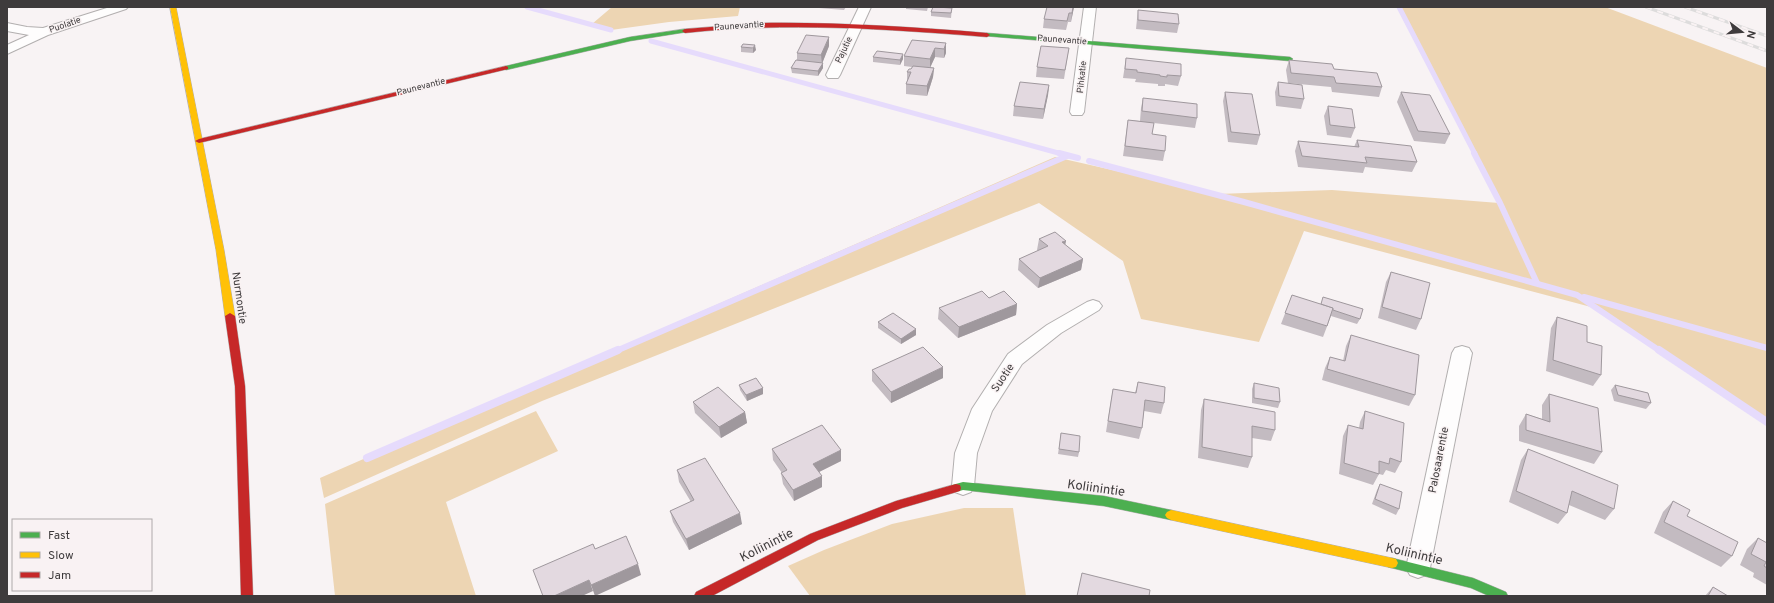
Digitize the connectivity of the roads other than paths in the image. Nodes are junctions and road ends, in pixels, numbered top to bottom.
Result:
1 (122, 7) edge
2 (173, 7) edge
3 (865, 7) edge
4 (1090, 7) edge
5 (856, 25) junction
6 (7, 27) edge
7 (44, 32) junction
8 (1086, 42) junction
9 (7, 50) edge
10 (1290, 59) edge
11 (833, 75) dead end
12 (1077, 112) dead end
13 (199, 142) junction
14 (1093, 306) dead end
15 (1462, 353) dead end
16 (963, 486) junction
17 (1418, 568) junction
18 (247, 596) edge
19 (700, 596) edge
20 (1502, 596) edge

1 - 7 street, Puolatie
2 - 13 street, Nurmontie
3 - 5 street, Pajutie
4 - 8 street, Pihkatie
5 - 8 street, Paunevantie
5 - 11 street, Pajutie
5 - 13 street, Paunevantie
6 - 7 street, Puolatie
7 - 9 street
8 - 10 street, Paunevantie
8 - 12 street, Pihkatie
13 - 18 street, Nurmontie
14 - 16 street, Suotie
15 - 17 street, Palosaarentie
16 - 17 street, Koliinintie
16 - 19 street, Koliinintie
17 - 20 street, Koliinintie

